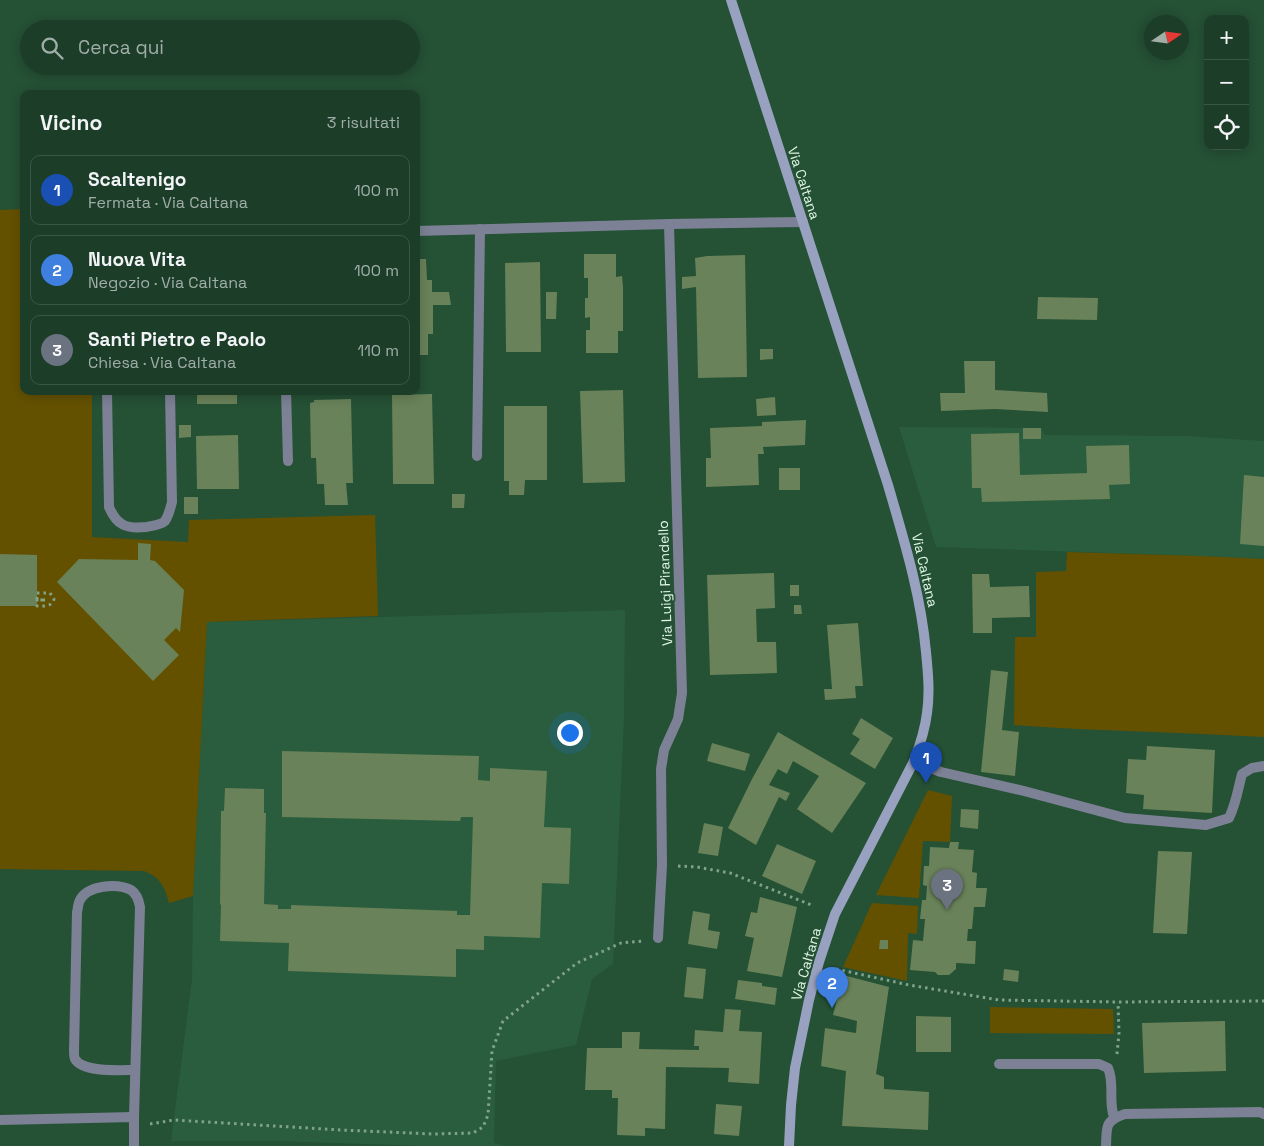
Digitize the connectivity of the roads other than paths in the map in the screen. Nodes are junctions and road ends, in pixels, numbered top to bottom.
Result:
1 (731, 0) edge
2 (802, 222) junction
3 (669, 224) junction
4 (480, 229) junction
5 (420, 231) edge
6 (107, 395) edge
7 (170, 395) edge
8 (286, 395) edge
9 (477, 456) dead end
10 (288, 461) dead end
11 (914, 761) junction
12 (1264, 766) edge
13 (658, 938) road end
14 (999, 1064) dead end
15 (135, 1070) junction
16 (1264, 1114) edge
17 (1114, 1117) junction
18 (0, 1120) edge
19 (134, 1122) junction
20 (134, 1146) edge
21 (789, 1146) edge
22 (1106, 1146) edge

1 - 2 main road, Via Caltana
2 - 3 street
2 - 11 main road, Via Caltana
3 - 4 street
3 - 13 street, Via Luigi Pirandello
4 - 5 street
4 - 9 street
6 - 7 street
8 - 10 street
11 - 12 street
11 - 21 main road, Via Caltana
14 - 17 street
15 - 15 street
15 - 19 street
16 - 17 street
17 - 22 street
18 - 19 street
19 - 20 street

